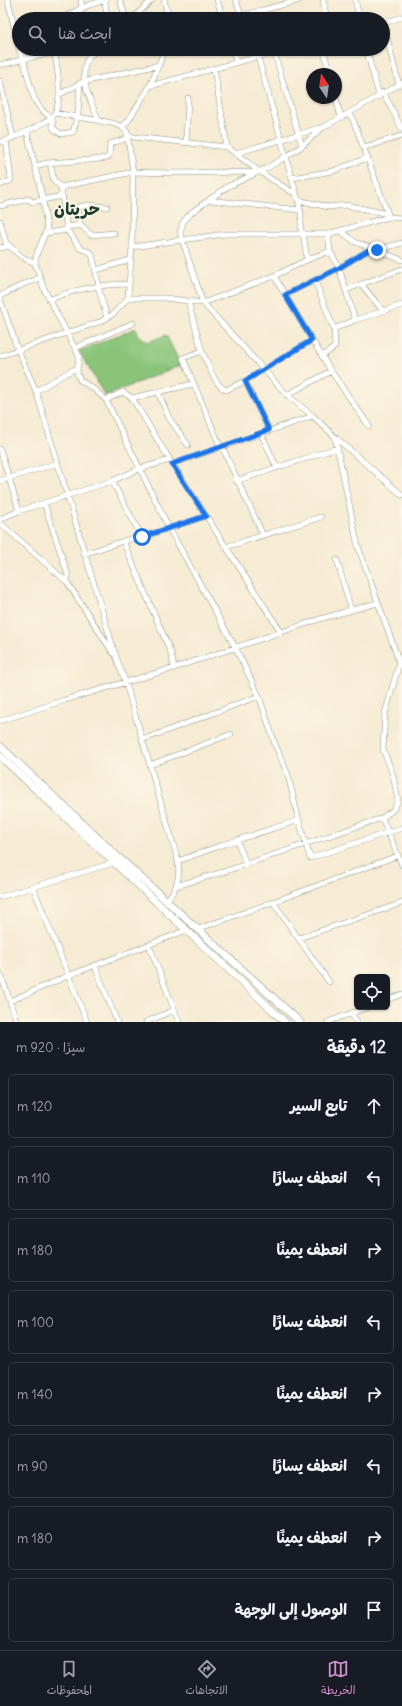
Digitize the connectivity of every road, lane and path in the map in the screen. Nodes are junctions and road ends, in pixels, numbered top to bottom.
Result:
1 (8, 0) edge
2 (81, 0) edge
3 (106, 0) edge
4 (120, 0) edge
5 (152, 0) edge
6 (164, 0) edge
7 (217, 0) edge
8 (236, 0) edge
9 (300, 0) edge
10 (325, 0) edge
11 (355, 0) edge
12 (293, 1) edge
13 (81, 10) junction
14 (260, 11) edge
15 (76, 12) edge
16 (107, 12) edge
17 (124, 12) edge
18 (142, 12) edge
19 (167, 12) edge
20 (221, 12) edge
21 (240, 12) edge
22 (326, 12) edge
23 (358, 12) edge
24 (12, 14) edge
25 (402, 18) edge
26 (390, 21) edge
27 (390, 48) edge
28 (21, 56) edge
29 (33, 56) edge
30 (55, 56) edge
31 (90, 56) edge
32 (162, 56) edge
33 (234, 56) edge
34 (274, 56) edge
35 (325, 56) edge
36 (368, 56) edge
37 (256, 57) joint
38 (22, 59) junction
39 (236, 62) junction
40 (0, 65) edge
41 (159, 65) junction
42 (214, 68) junction
43 (328, 68) edge
44 (0, 81) edge
45 (82, 82) junction
46 (400, 84) edge
47 (150, 86) junction
48 (60, 94) junction
49 (381, 94) junction
50 (188, 98) dead end
51 (338, 104) edge
52 (350, 112) junction
53 (54, 115) junction
54 (77, 117) junction
55 (341, 118) junction
56 (99, 121) junction
57 (122, 127) junction
58 (322, 128) junction
59 (402, 129) edge
60 (27, 132) junction
61 (299, 135) junction
62 (128, 136) junction
63 (402, 136) edge
64 (13, 137) junction
65 (282, 140) junction
66 (2, 142) edge
67 (186, 143) junction
68 (302, 146) junction
69 (227, 147) junction
70 (365, 147) junction
71 (237, 153) junction
72 (287, 156) junction
73 (367, 158) junction
74 (50, 163) junction
75 (35, 166) junction
76 (133, 172) junction
77 (260, 172) junction
78 (292, 178) junction
79 (0, 185) edge
80 (61, 187) junction
81 (62, 196) junction
82 (297, 198) junction
83 (43, 200) junction
84 (209, 200) junction
85 (0, 206) edge
86 (107, 207) dead end
87 (300, 210) junction
88 (389, 216) junction
89 (402, 218) edge
90 (0, 221) edge
91 (80, 225) junction
92 (67, 229) junction
93 (341, 230) junction
94 (47, 233) junction
95 (114, 233) dead end
96 (302, 233) junction
97 (328, 234) junction
98 (182, 239) junction
99 (402, 242) edge
100 (10, 246) junction
101 (132, 247) junction
102 (0, 248) edge
103 (375, 249) junction
104 (330, 251) junction
105 (307, 259) junction
106 (130, 260) junction
107 (402, 260) edge
108 (35, 263) junction
109 (339, 268) junction
110 (402, 269) edge
111 (96, 270) junction
112 (274, 276) junction
113 (40, 278) junction
114 (315, 280) junction
115 (128, 284) junction
116 (361, 284) junction
117 (98, 286) junction
118 (346, 290) junction
119 (285, 295) junction
120 (0, 296) edge
121 (128, 298) junction
122 (0, 299) edge
123 (50, 300) junction
124 (188, 301) junction
125 (203, 302) junction
126 (402, 305) edge
127 (383, 311) junction
128 (107, 318) junction
129 (355, 320) junction
130 (133, 323) dead end
131 (334, 329) junction
132 (67, 334) junction
133 (312, 340) junction
134 (75, 348) junction
135 (18, 350) junction
136 (202, 351) junction
137 (0, 356) edge
138 (322, 356) junction
139 (77, 369) junction
140 (263, 370) junction
141 (331, 371) junction
142 (245, 381) junction
143 (193, 384) junction
144 (36, 391) junction
145 (158, 392) junction
146 (287, 395) junction
147 (132, 398) junction
148 (106, 400) junction
149 (313, 416) junction
150 (369, 426) dead end
151 (269, 430) junction
152 (261, 433) junction
153 (334, 436) junction
154 (188, 445) dead end
155 (220, 446) junction
156 (337, 448) junction
157 (0, 449) edge
158 (171, 462) junction
159 (58, 463) junction
160 (276, 468) junction
161 (140, 469) junction
162 (9, 478) junction
163 (0, 481) edge
164 (112, 481) junction
165 (236, 481) junction
166 (68, 495) junction
167 (402, 495) edge
168 (44, 503) junction
169 (18, 511) junction
170 (206, 516) junction
171 (321, 517) dead end
172 (0, 519) edge
173 (0, 523) edge
174 (169, 528) junction
175 (263, 535) junction
176 (142, 537) junction
177 (123, 541) junction
178 (226, 547) junction
179 (84, 554) junction
180 (338, 560) dead end
181 (67, 582) junction
182 (377, 603) junction
183 (351, 610) junction
184 (281, 632) junction
185 (235, 646) junction
186 (116, 657) junction
187 (174, 668) junction
188 (125, 681) junction
189 (259, 696) junction
190 (0, 721) edge
191 (231, 734) dead end
192 (142, 740) junction
193 (0, 746) edge
194 (0, 756) edge
195 (150, 765) junction
196 (382, 818) junction
197 (299, 820) junction
198 (402, 828) edge
199 (389, 833) junction
200 (237, 840) junction
201 (306, 844) junction
202 (397, 856) junction
203 (178, 861) junction
204 (113, 863) junction
205 (246, 864) junction
206 (402, 865) edge
207 (176, 886) junction
208 (33, 887) junction
209 (161, 895) junction
210 (0, 897) edge
211 (155, 901) junction
212 (169, 902) junction
213 (273, 902) junction
214 (402, 903) edge
215 (166, 911) junction
216 (198, 929) junction
217 (187, 930) junction
218 (299, 938) junction
219 (149, 945) junction
220 (95, 966) junction
221 (0, 973) edge
222 (70, 975) junction
223 (329, 982) dead end
224 (402, 994) edge
225 (390, 999) edge
226 (10, 1000) junction
227 (174, 1010) junction
228 (361, 1010) edge
229 (351, 1014) junction
230 (13, 1022) edge
231 (87, 1022) edge
232 (117, 1022) edge
233 (146, 1022) edge
234 (179, 1022) edge
235 (285, 1022) edge
236 (300, 1022) edge
237 (328, 1022) edge
238 (357, 1022) edge

1 - 24 street
2 - 13 street
3 - 13 street
3 - 16 street
4 - 17 street
5 - 18 street
6 - 19 street
7 - 20 street
8 - 21 street
9 - 12 street
10 - 22 street
11 - 23 street
12 - 14 street
13 - 15 street
25 - 26 street
27 - 46 street
28 - 38 street
29 - 38 street
30 - 48 street
31 - 45 street
32 - 41 street
33 - 39 street
34 - 61 street
35 - 43 street
36 - 49 street
37 - 39 street
37 - 65 street
38 - 40 street
38 - 53 street
39 - 42 street
41 - 45 street
41 - 47 street
42 - 47 street
42 - 69 street
44 - 64 street
45 - 48 street
45 - 54 street
45 - 56 street
46 - 49 street
47 - 57 street
48 - 53 street
49 - 52 street
49 - 59 street
50 - 67 street
51 - 55 street
52 - 55 street
52 - 70 street
53 - 54 street
53 - 54 street
53 - 60 street
54 - 56 street
55 - 58 street
56 - 57 street
57 - 62 street
58 - 61 street
58 - 68 street
60 - 64 street
60 - 75 street
61 - 65 street
61 - 68 street
62 - 67 street
62 - 74 street
62 - 76 street
63 - 70 street
64 - 66 street
65 - 71 street
65 - 72 street
66 - 79 street
67 - 69 street
68 - 72 street
69 - 71 street
70 - 73 street
71 - 77 street
72 - 77 street
72 - 78 street
73 - 78 street
73 - 88 street
74 - 75 street
74 - 80 street
75 - 83 street
76 - 77 street
76 - 80 street
76 - 101 street
77 - 82 street
77 - 84 street
78 - 82 street
80 - 81 street
81 - 83 street
81 - 92 street
82 - 87 street
82 - 88 street
83 - 85 street
83 - 94 street
84 - 87 street
84 - 98 street
86 - 91 street
87 - 96 street
88 - 89 street
88 - 93 street
90 - 100 street
91 - 92 street
91 - 95 street
92 - 94 street
92 - 111 street
93 - 97 street
93 - 103 street
94 - 108 street
96 - 97 street
96 - 98 street
96 - 105 street
97 - 104 street
98 - 101 street
98 - 125 street
99 - 103 street
100 - 102 street
100 - 108 street
101 - 106 street
103 - 107 street
103 - 109 street
104 - 105 street
104 - 109 street
105 - 112 street
106 - 111 street
106 - 115 street
108 - 113 street
109 - 114 street
109 - 118 street
110 - 116 street
111 - 117 street
112 - 119 street
112 - 125 street
113 - 120 street
113 - 123 street
114 - 119 street
114 - 131 street
115 - 117 street
115 - 121 street
116 - 118 street
116 - 127 street
117 - 123 street
117 - 128 street
118 - 129 street
119 - 133 street
121 - 124 street
121 - 128 street
122 - 135 street
123 - 132 street
124 - 125 street
124 - 136 street
125 - 140 street
126 - 127 street
127 - 129 street
128 - 132 street
129 - 131 street
130 - 134 street
131 - 138 street
132 - 134 street
132 - 135 street
133 - 138 street
133 - 140 street
134 - 139 street
135 - 137 street
135 - 144 street
136 - 142 street
136 - 143 street
138 - 141 street
139 - 144 street
139 - 148 street
140 - 142 street
140 - 146 street
141 - 146 street
141 - 150 street
142 - 151 street
143 - 145 street
143 - 155 street
144 - 159 street
145 - 147 street
145 - 154 street
146 - 149 street
147 - 148 street
147 - 158 street
148 - 161 street
149 - 151 street
149 - 153 street
151 - 152 street
152 - 155 street
152 - 160 street
153 - 156 street
153 - 167 street
155 - 158 street
155 - 165 street
156 - 160 street
156 - 182 street
157 - 162 street
158 - 161 street
158 - 170 street
159 - 162 street
159 - 166 street
160 - 165 street
161 - 164 street
161 - 174 street
162 - 163 street
162 - 169 street
164 - 166 street
164 - 176 street
165 - 175 street
166 - 168 street
166 - 179 street
168 - 169 street
168 - 181 street
169 - 172 street
170 - 174 street
170 - 178 street
171 - 175 street
173 - 181 street
174 - 176 street
174 - 185 street
175 - 178 street
176 - 177 street
177 - 179 street
177 - 187 street
178 - 184 street
179 - 186 street
180 - 183 street
181 - 186 street
182 - 183 street
182 - 196 street
183 - 184 street
184 - 185 street
185 - 187 street
185 - 189 street
186 - 188 street
187 - 188 street
188 - 190 street
188 - 192 street
189 - 192 street
189 - 197 street
191 - 195 street
192 - 195 street
193 - 209 highway
194 - 204 highway
195 - 203 street
196 - 199 street
196 - 201 street
197 - 200 street
197 - 201 street
198 - 199 street
199 - 201 street
199 - 202 street
200 - 203 street
200 - 205 street
201 - 205 street
202 - 206 street
202 - 213 street
203 - 207 street
204 - 208 street
204 - 211 highway
205 - 207 street
207 - 212 street
208 - 210 street
208 - 222 street
209 - 211 highway
209 - 212 highway
211 - 215 highway
212 - 215 highway
212 - 216 highway
213 - 216 street
213 - 218 street
214 - 218 street
215 - 217 highway
216 - 236 highway
217 - 219 street
217 - 235 highway
218 - 223 street
219 - 220 street
219 - 227 street
220 - 222 street
220 - 232 street
221 - 226 street
222 - 226 street
222 - 231 street
224 - 225 street
226 - 230 street
227 - 233 street
227 - 234 street
228 - 229 street
229 - 237 street
229 - 238 street

